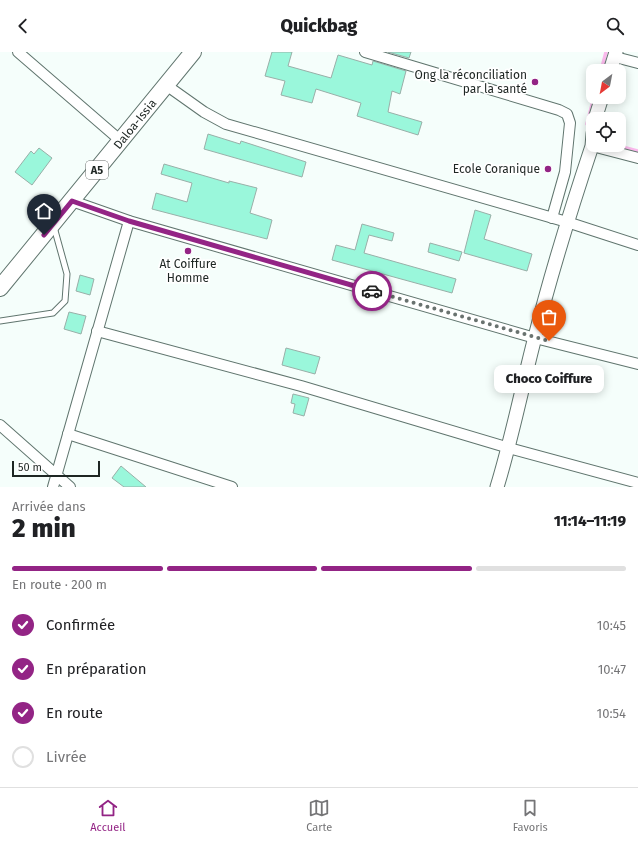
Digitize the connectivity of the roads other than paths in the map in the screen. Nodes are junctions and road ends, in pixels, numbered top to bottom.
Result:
1 (18, 52) edge
2 (193, 52) edge
3 (365, 52) edge
4 (616, 54) edge
5 (638, 63) edge
6 (612, 64) edge
7 (166, 85) junction
8 (121, 141) junction
9 (588, 152) edge
10 (623, 152) edge
11 (638, 158) edge
12 (72, 201) junction
13 (552, 218) junction
14 (129, 221) junction
15 (567, 222) junction
16 (53, 224) junction
17 (638, 245) edge
18 (0, 288) edge
19 (0, 321) edge
20 (97, 332) junction
21 (535, 338) junction
22 (638, 364) edge
23 (0, 424) edge
24 (68, 434) junction
25 (508, 448) junction
26 (56, 475) junction
27 (638, 483) edge
28 (53, 487) edge
29 (70, 487) edge
30 (232, 487) edge
31 (497, 487) edge

1 - 8 street
2 - 7 main road, Daloa-Issia / A5
3 - 13 street
4 - 5 street
4 - 6 street
7 - 8 main road, Daloa-Issia / A5
7 - 13 street
8 - 12 main road, Daloa-Issia / A5
9 - 15 street
10 - 11 street
12 - 14 street
12 - 16 main road, Daloa-Issia / A5
13 - 15 street
14 - 20 street
14 - 21 street
15 - 17 street
15 - 21 street
16 - 18 main road, Daloa-Issia / A5
16 - 19 lane
20 - 24 street
20 - 25 street
21 - 22 street
21 - 25 street
23 - 26 street
24 - 26 street
24 - 30 street
25 - 27 street
25 - 31 street
26 - 28 street
26 - 29 street

